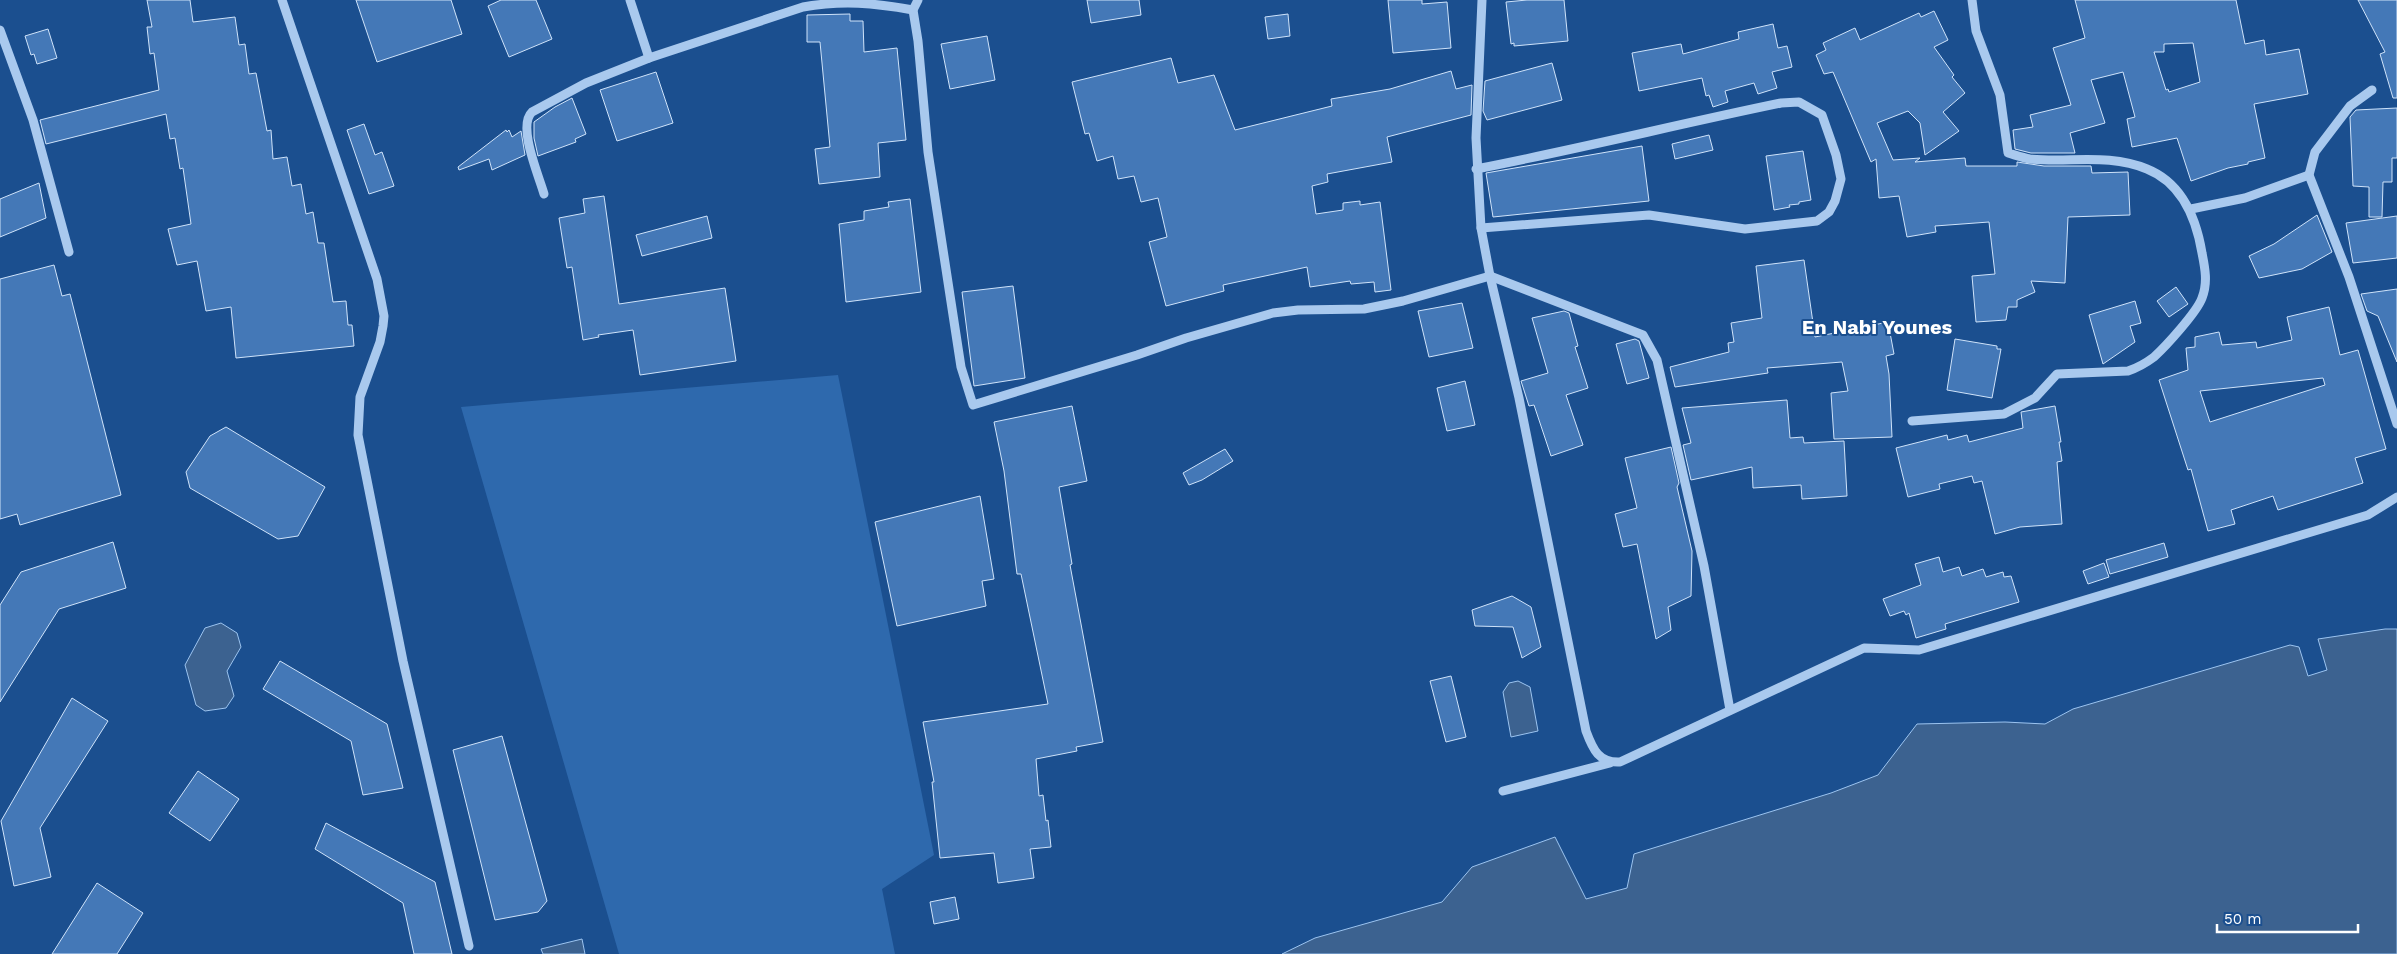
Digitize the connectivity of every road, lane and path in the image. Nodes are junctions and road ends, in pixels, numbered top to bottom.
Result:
1 (282, 0) edge
2 (630, 0) edge
3 (918, 0) edge
4 (1482, 0) edge
5 (1972, 0) edge
6 (912, 10) junction
7 (0, 30) edge
8 (649, 58) junction
9 (2372, 90) dead end
10 (1476, 169) junction
11 (2309, 175) junction
12 (544, 194) dead end
13 (2191, 209) junction
14 (1481, 228) junction
15 (69, 252) dead end
16 (1490, 276) junction
17 (1912, 421) dead end
18 (2397, 424) edge
19 (2397, 497) edge
20 (1730, 710) junction
21 (1611, 762) junction
22 (1503, 791) dead end
23 (469, 946) dead end

1 - 23 street
2 - 8 street
3 - 6 street
4 - 10 street
5 - 13 street
6 - 8 street
6 - 16 street
7 - 15 street
8 - 12 street
9 - 11 street
10 - 14 street
10 - 14 street
11 - 13 street
11 - 18 street
13 - 17 street
14 - 16 street
16 - 20 street
16 - 21 street
19 - 20 street
20 - 21 street
21 - 22 street

